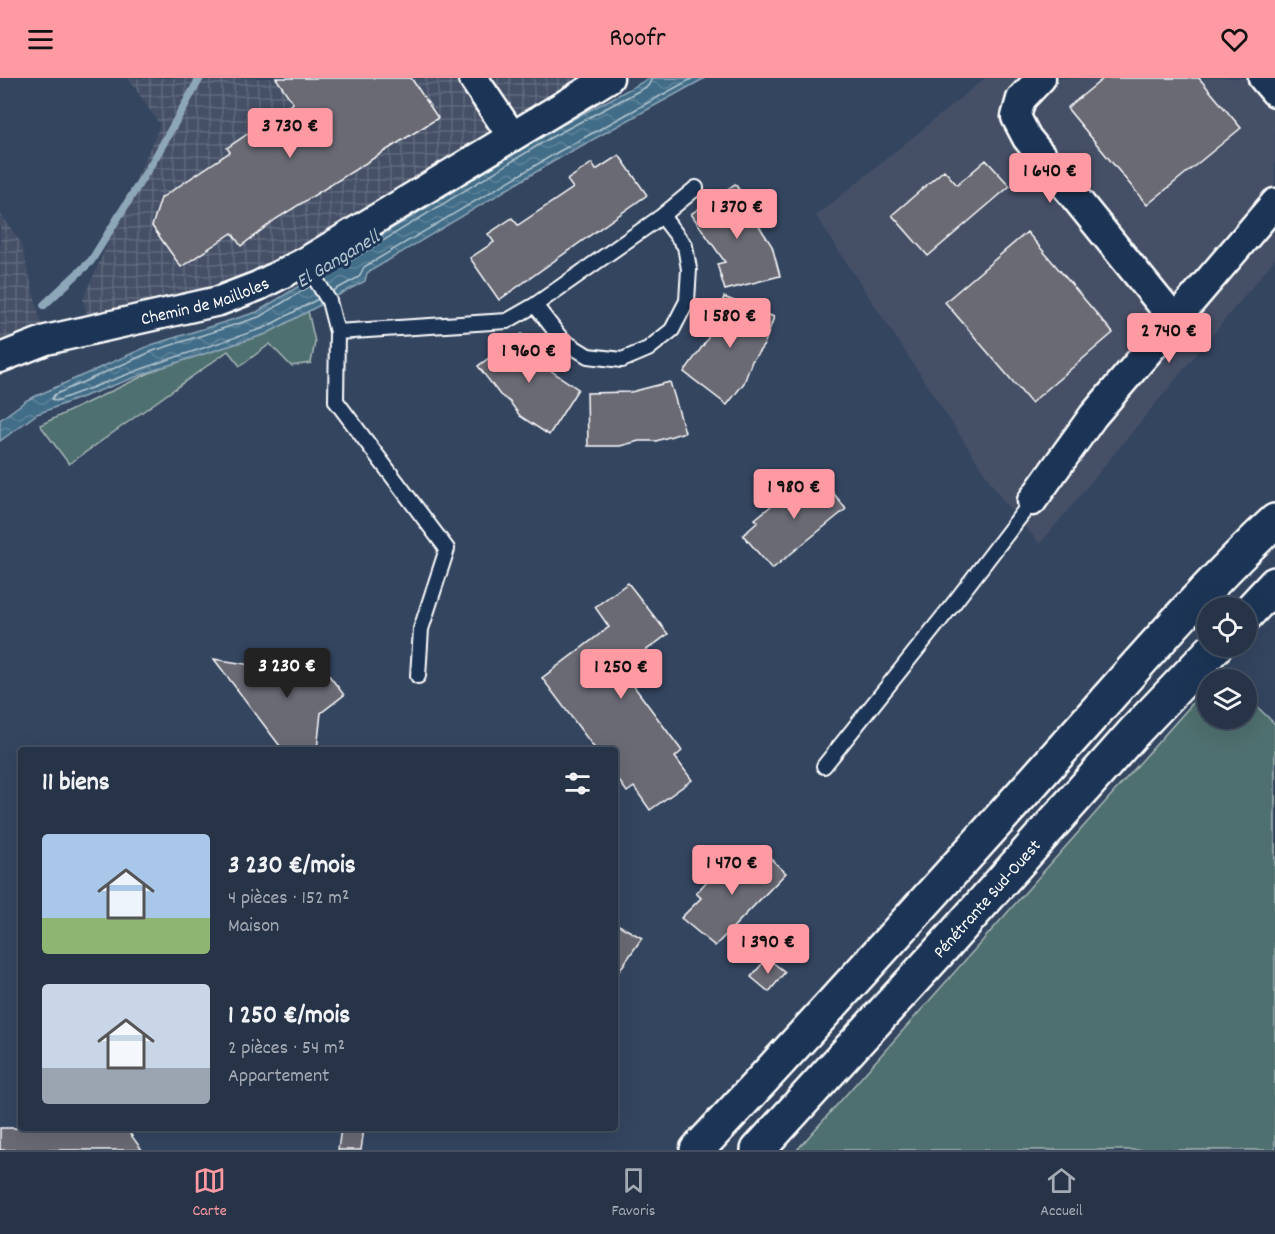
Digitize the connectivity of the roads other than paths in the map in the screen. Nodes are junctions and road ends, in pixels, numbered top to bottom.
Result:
1 (473, 78) edge
2 (609, 78) edge
3 (1041, 78) edge
4 (1263, 78) edge
5 (1275, 92) edge
6 (512, 136) junction
7 (696, 188) dead end
8 (1275, 203) edge
9 (662, 216) junction
10 (310, 269) junction
11 (535, 306) junction
12 (1176, 321) junction
13 (337, 332) junction
14 (0, 358) edge
15 (1032, 501) joint
16 (1275, 506) edge
17 (1275, 521) edge
18 (1243, 552) junction
19 (1275, 584) edge
20 (1275, 594) edge
21 (1257, 604) edge
22 (1257, 608) edge
23 (1206, 657) edge
24 (418, 676) dead end
25 (824, 766) dead end
26 (697, 1150) edge
27 (758, 1150) edge

1 - 6 street
2 - 6 street, Chemin de Mailloles
3 - 12 street
4 - 5 street
6 - 10 street, Chemin de Mailloles
7 - 9 lane
8 - 12 street
9 - 11 lane
9 - 11 lane
10 - 13 lane
10 - 14 street, Chemin de Mailloles
11 - 13 lane
12 - 15 street
13 - 24 lane
15 - 25 lane
16 - 18 highway
17 - 18 highway
18 - 26 highway
19 - 21 highway
20 - 22 highway
23 - 27 highway, Pénétrante Sud-Ouest

